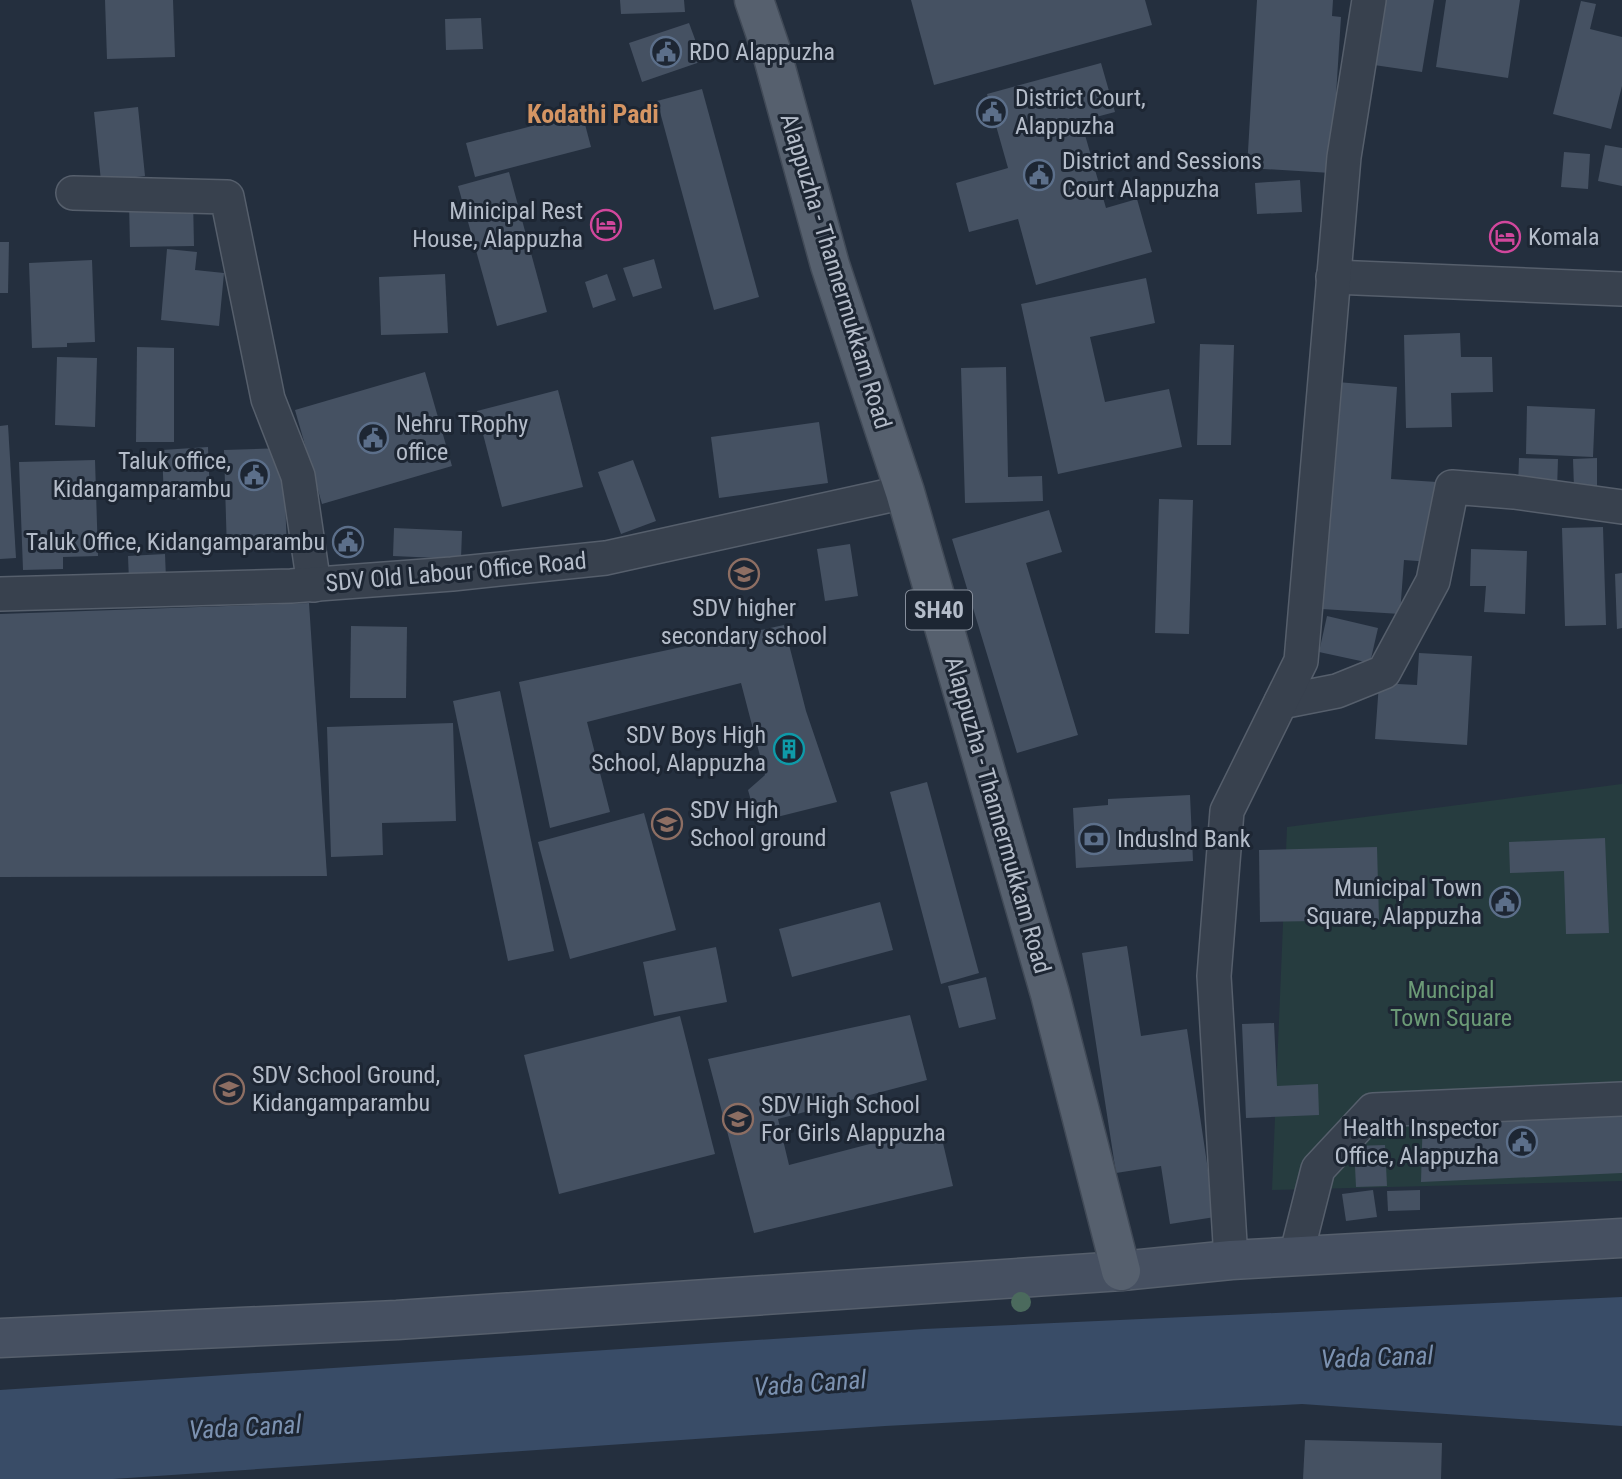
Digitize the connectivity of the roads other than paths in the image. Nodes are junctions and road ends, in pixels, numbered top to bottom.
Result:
1 (754, 0) edge
2 (1369, 0) edge
3 (73, 193) dead end
4 (1333, 277) junction
5 (1622, 289) edge
6 (905, 492) junction
7 (1622, 507) edge
8 (314, 585) junction
9 (0, 594) edge
10 (1280, 702) junction
11 (1622, 1099) edge
12 (1622, 1238) edge
13 (1296, 1256) junction
14 (1231, 1260) junction
15 (1121, 1271) junction
16 (0, 1338) edge

1 - 6 main road, Alappuzha - Thannermukkam Road / SH40
2 - 4 street
3 - 8 street
4 - 5 street
4 - 10 street
6 - 8 street, SDV Old Labour Office Road
6 - 15 main road, Alappuzha - Thannermukkam Road / SH40
7 - 10 street
8 - 9 street, SDV Old Labour Office Road
10 - 14 street
11 - 13 street
12 - 13 main road
13 - 14 main road
14 - 15 main road
15 - 16 main road

